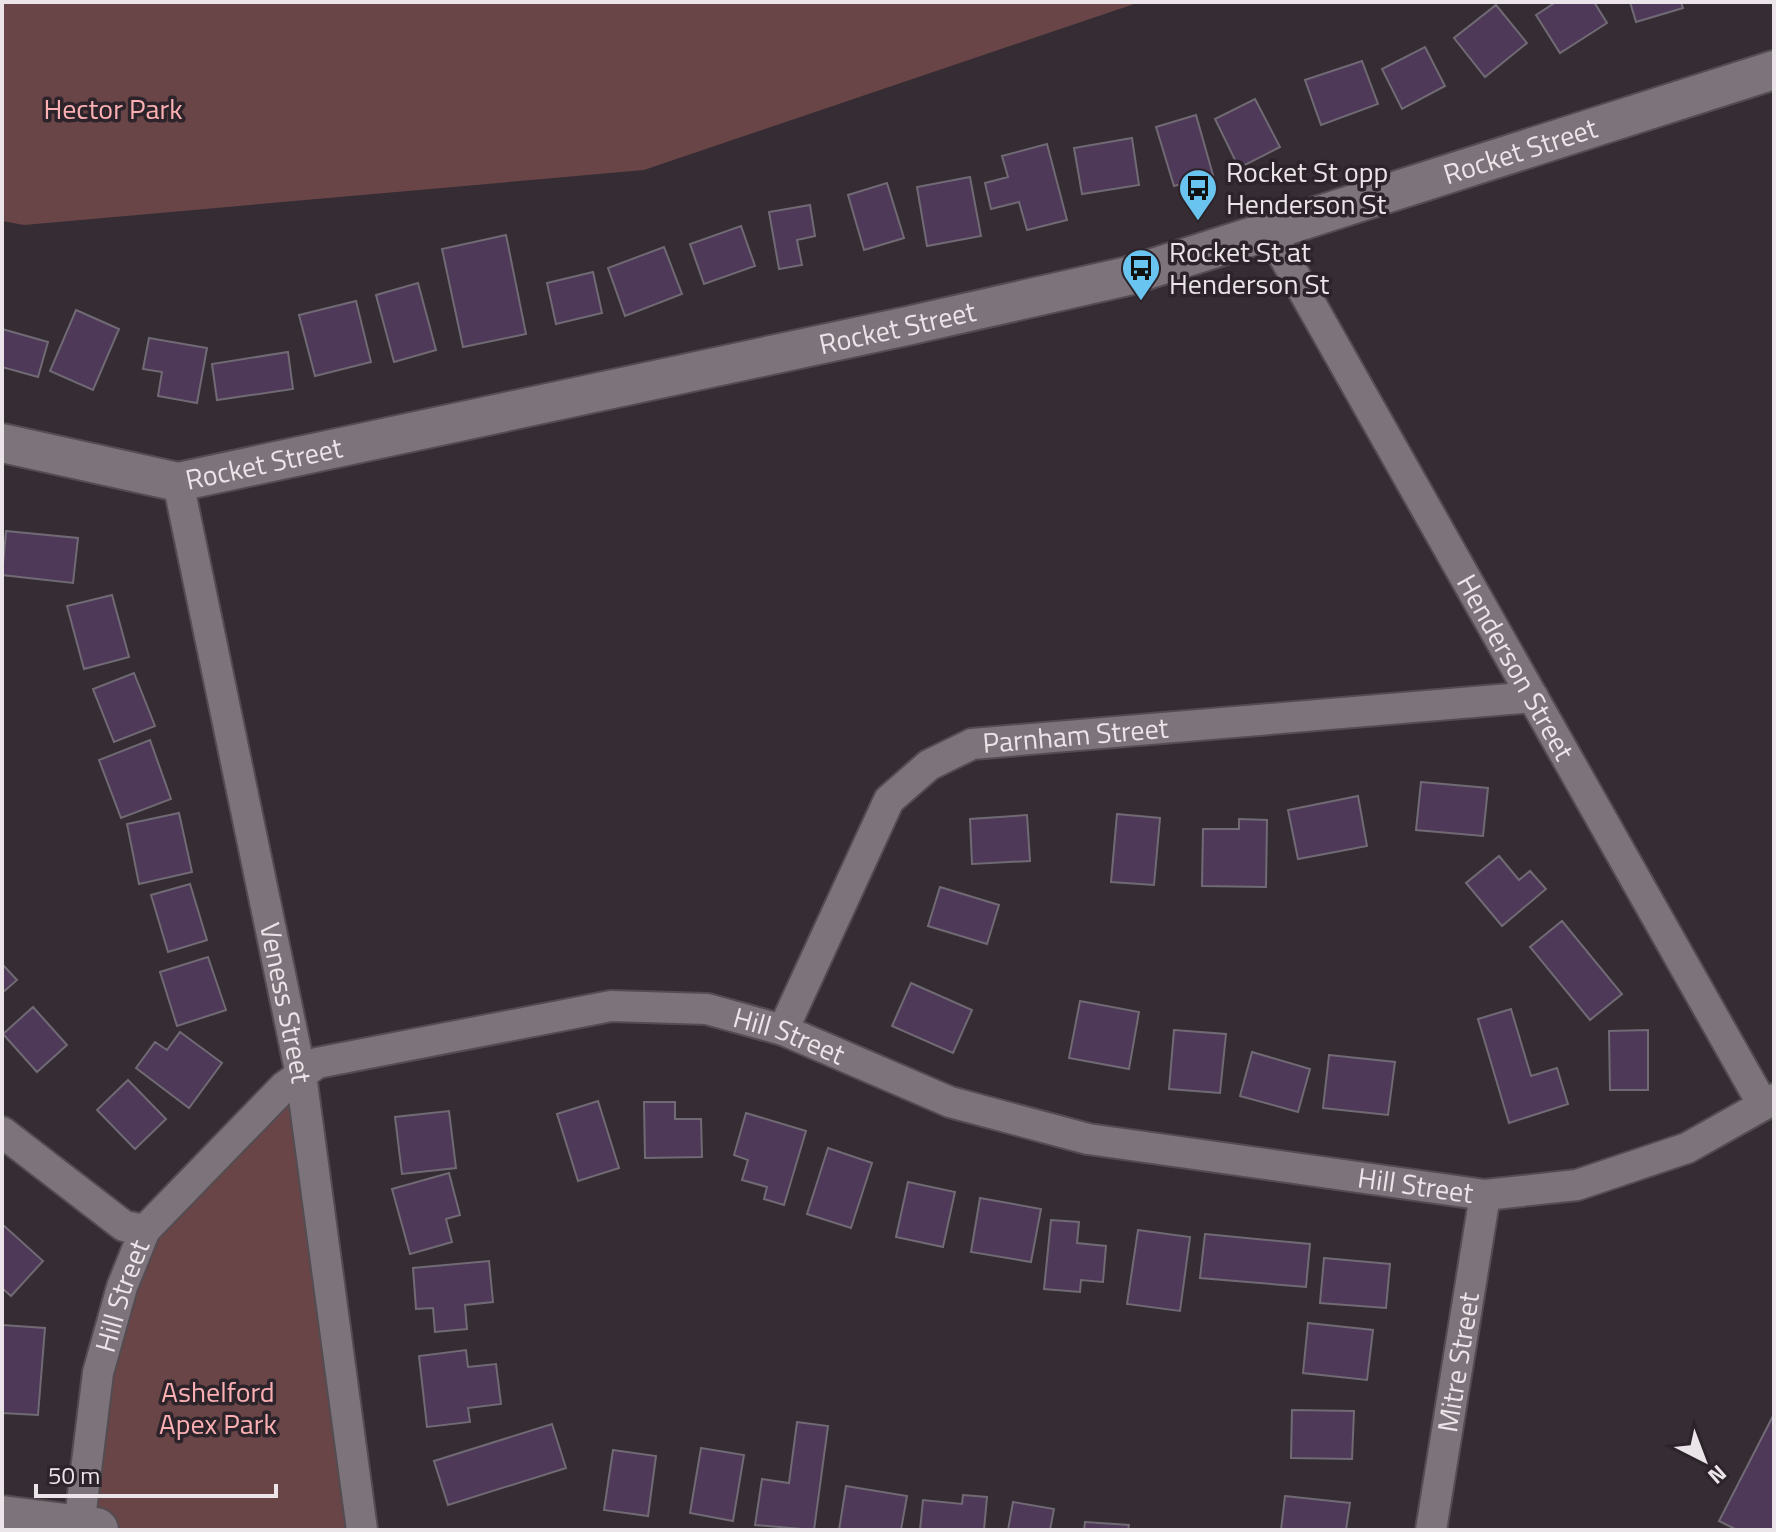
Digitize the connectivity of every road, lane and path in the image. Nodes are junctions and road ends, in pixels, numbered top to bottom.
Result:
1 (1774, 70) edge
2 (1269, 230) junction
3 (2, 443) edge
4 (178, 482) junction
5 (1533, 697) junction
6 (783, 1030) junction
7 (301, 1075) junction
8 (1768, 1102) edge
9 (2, 1132) edge
10 (1485, 1195) junction
11 (145, 1230) junction
12 (2, 1518) edge
13 (88, 1529) edge
14 (362, 1530) edge
15 (1431, 1530) edge

1 - 2 street, Rocket Street
2 - 4 street, Rocket Street
2 - 5 street, Henderson Street
3 - 4 street, Rocket Street
4 - 7 street, Veness Street
5 - 6 street, Parnham Street
5 - 8 street, Henderson Street
6 - 7 street, Hill Street
6 - 10 street, Hill Street
7 - 11 street, Hill Street
7 - 14 street, Veness Street
8 - 10 street, Hill Street
9 - 11 street
10 - 15 street, Mitre Street
11 - 13 street, Hill Street
12 - 13 main road

